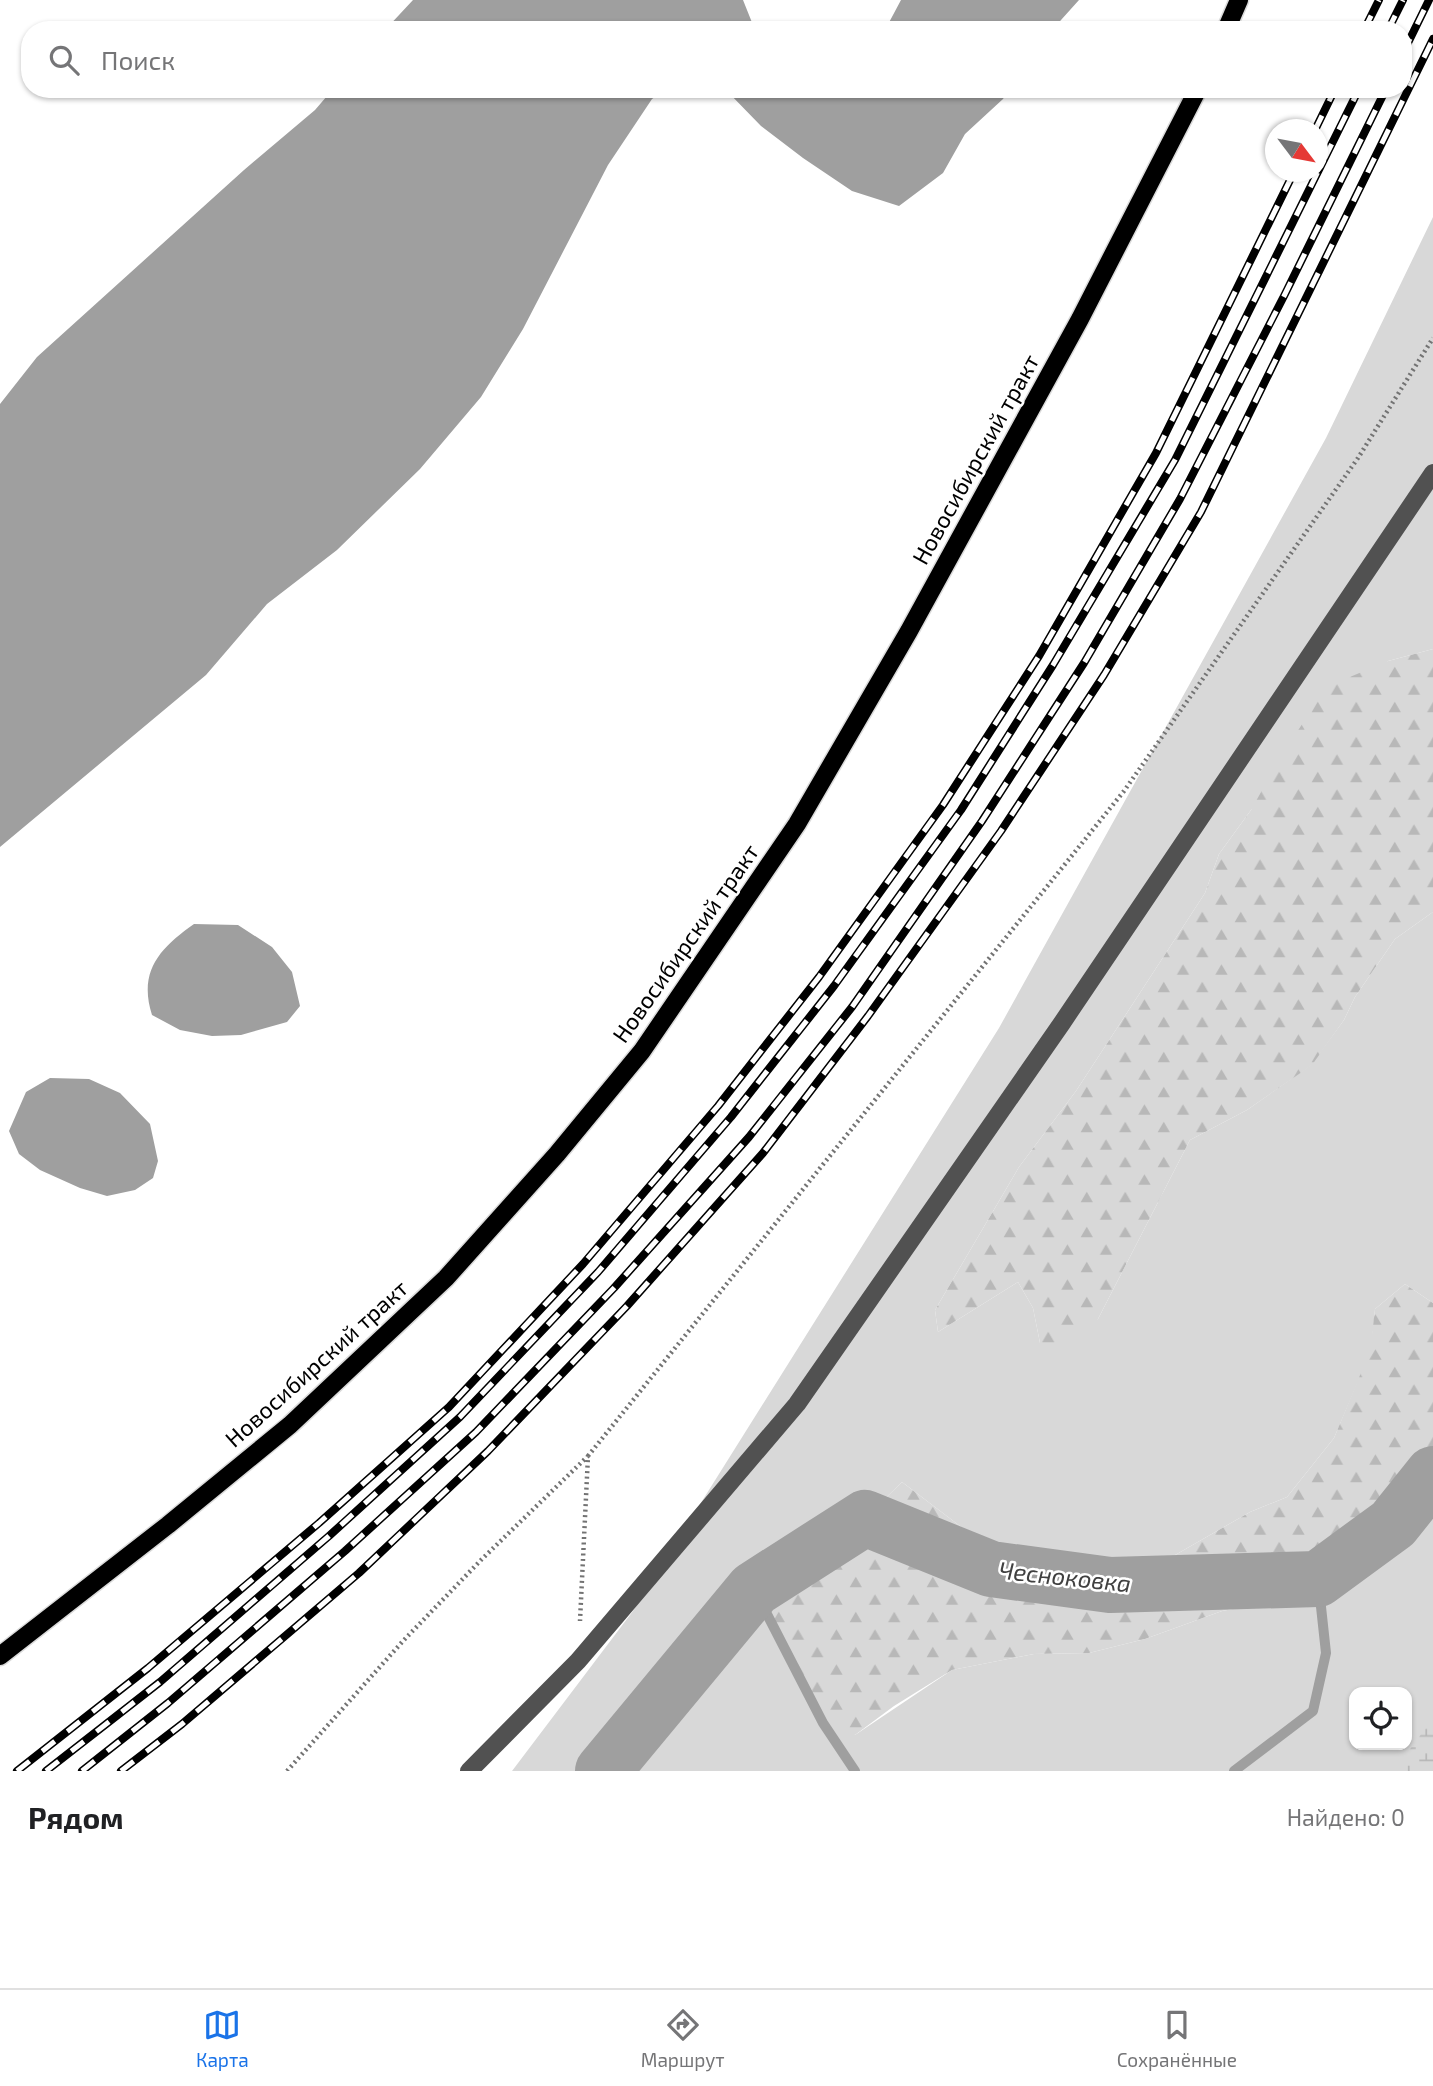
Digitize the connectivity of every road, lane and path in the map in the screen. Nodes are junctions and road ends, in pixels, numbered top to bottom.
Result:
1 (1239, 0) edge
2 (1230, 21) edge
3 (1193, 98) edge
4 (1433, 338) edge
5 (1433, 473) edge
6 (588, 1456) junction
7 (0, 1656) edge
8 (578, 1661) junction
9 (287, 1771) edge
10 (469, 1771) edge

1 - 2 main road
3 - 7 main road, Новосибирский тракт
4 - 6 path
5 - 8 street
6 - 8 path
6 - 9 path
8 - 10 street

